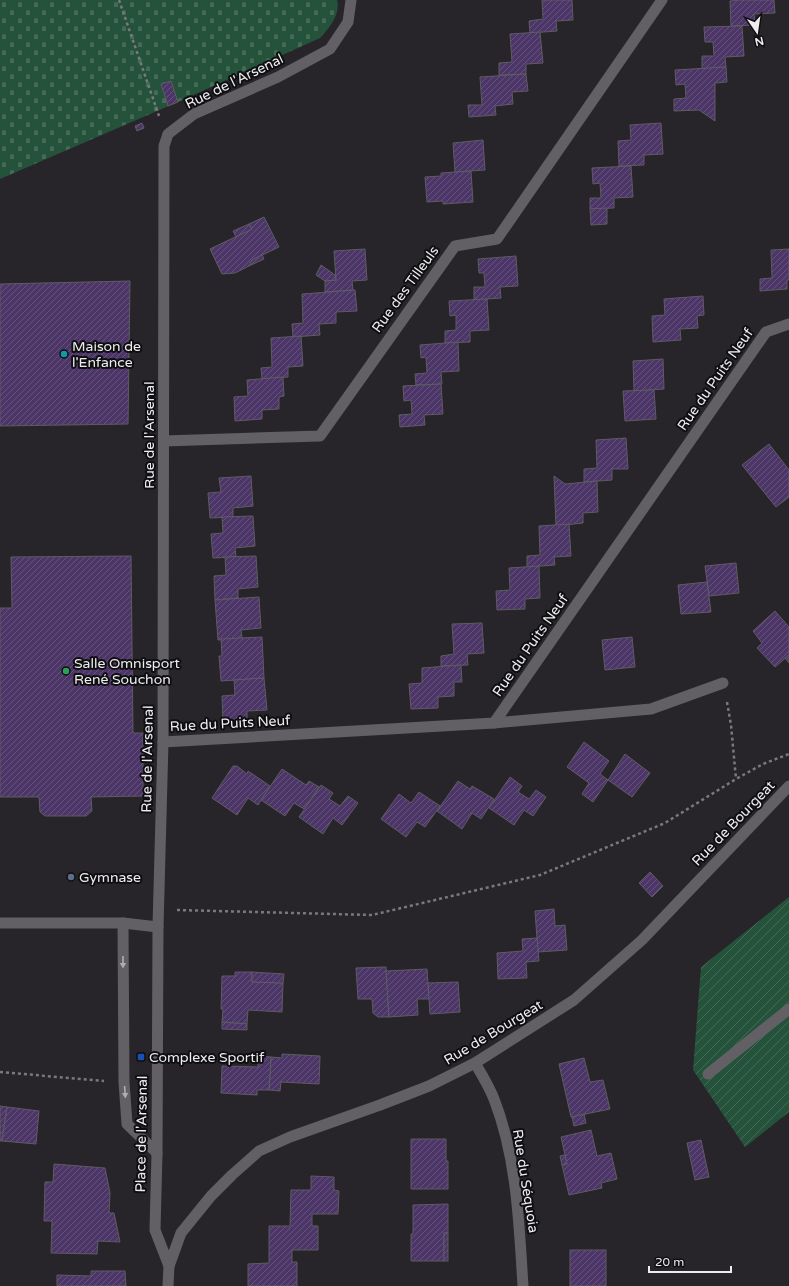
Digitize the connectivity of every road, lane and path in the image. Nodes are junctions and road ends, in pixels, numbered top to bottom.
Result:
1 (119, 0) edge
2 (351, 0) edge
3 (662, 0) edge
4 (168, 134) junction
5 (789, 324) edge
6 (164, 441) junction
7 (723, 683) dead end
8 (494, 723) junction
9 (731, 725) dead end
10 (163, 742) junction
11 (789, 754) edge
12 (736, 779) junction
13 (789, 786) edge
14 (158, 909) junction
15 (0, 923) edge
16 (123, 923) junction
17 (158, 927) junction
18 (789, 1009) edge
19 (475, 1063) junction
20 (0, 1072) edge
21 (708, 1074) dead end
22 (124, 1082) junction
23 (157, 1153) junction
24 (169, 1266) junction
25 (168, 1286) edge
26 (523, 1286) edge

1 - 4 path
2 - 4 street, Rue de l'Arsenal
3 - 6 street, Rue des Tilleuls
4 - 6 street, Rue de l'Arsenal
5 - 8 street, Rue du Puits Neuf
6 - 10 street, Rue de l'Arsenal
7 - 8 street
8 - 10 street, Rue du Puits Neuf
9 - 12 path
10 - 14 street, Rue de l'Arsenal
11 - 12 path
12 - 14 path
13 - 19 street, Rue de Bourgeat
14 - 17 street, Rue de l'Arsenal
15 - 16 street
16 - 17 street
16 -> 22 street
17 - 23 street, Place de l'Arsenal
18 - 21 street
19 - 24 street, Rue de Bourgeat
19 - 26 street, Rue du Séquoia
20 - 22 path
22 -> 23 street
23 - 24 street, Place de l'Arsenal
24 - 25 street

